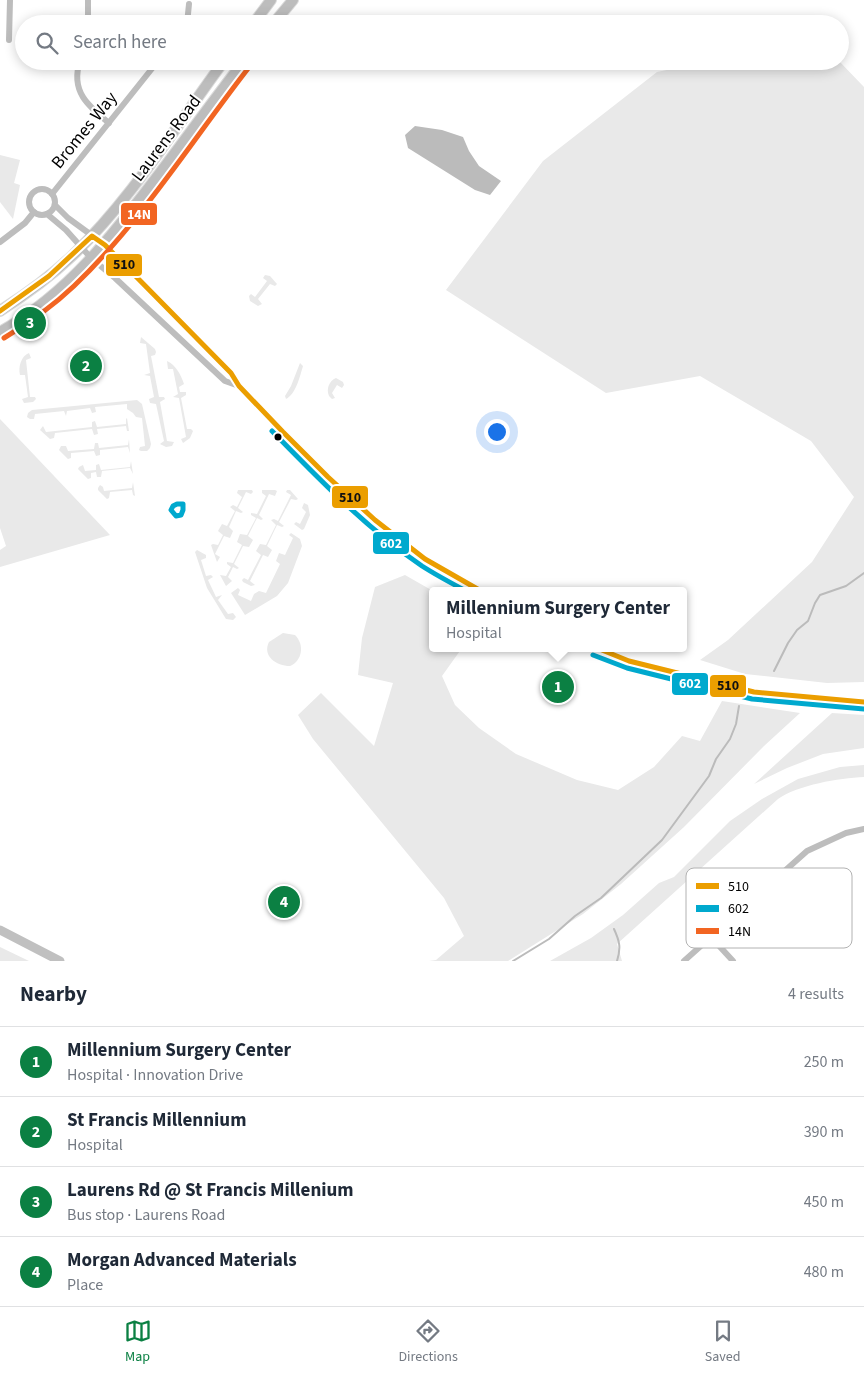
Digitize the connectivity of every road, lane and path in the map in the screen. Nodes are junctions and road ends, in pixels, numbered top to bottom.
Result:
1 (10, 0) edge
2 (88, 0) edge
3 (271, 0) edge
4 (293, 0) edge
5 (189, 4) dead end
6 (88, 15) edge
7 (188, 15) edge
8 (260, 15) edge
9 (280, 15) edge
10 (9, 40) dead end
11 (77, 70) edge
12 (151, 70) edge
13 (218, 70) edge
14 (228, 70) edge
15 (237, 70) edge
16 (233, 76) junction
17 (109, 123) junction
18 (52, 194) junction
19 (55, 205) junction
20 (34, 212) junction
21 (48, 214) junction
22 (92, 236) junction
23 (0, 242) edge
24 (104, 245) junction
25 (82, 247) junction
26 (91, 258) junction
27 (0, 311) edge
28 (0, 332) edge
29 (239, 386) junction
30 (475, 587) edge
31 (606, 652) edge
32 (864, 702) edge
33 (864, 829) edge
34 (788, 868) edge
35 (0, 930) edge
36 (699, 948) edge
37 (721, 948) edge
38 (60, 961) edge
39 (684, 961) edge
40 (733, 961) edge

1 - 10 street
2 - 6 street
3 - 8 main road
4 - 9 main road
5 - 7 street
11 - 17 street
12 - 17 street, Bromes Way
13 - 22 main road, Laurens Road
14 - 16 main road
15 - 16 main road, Laurens Road
16 - 24 main road, Laurens Road
17 - 18 street, Bromes Way
18 - 19 street
18 - 20 street
19 - 21 street
19 - 22 street
20 - 21 street
20 - 23 street
21 - 25 street
22 - 24 street
22 - 25 main road, Laurens Road
24 - 26 main road, Laurens Road
24 - 29 street
25 - 26 street
25 - 27 main road, Laurens Road
26 - 28 main road, Laurens Road
26 - 29 street
29 - 30 street
31 - 32 street
33 - 34 street
35 - 38 street
36 - 39 street
37 - 40 street

